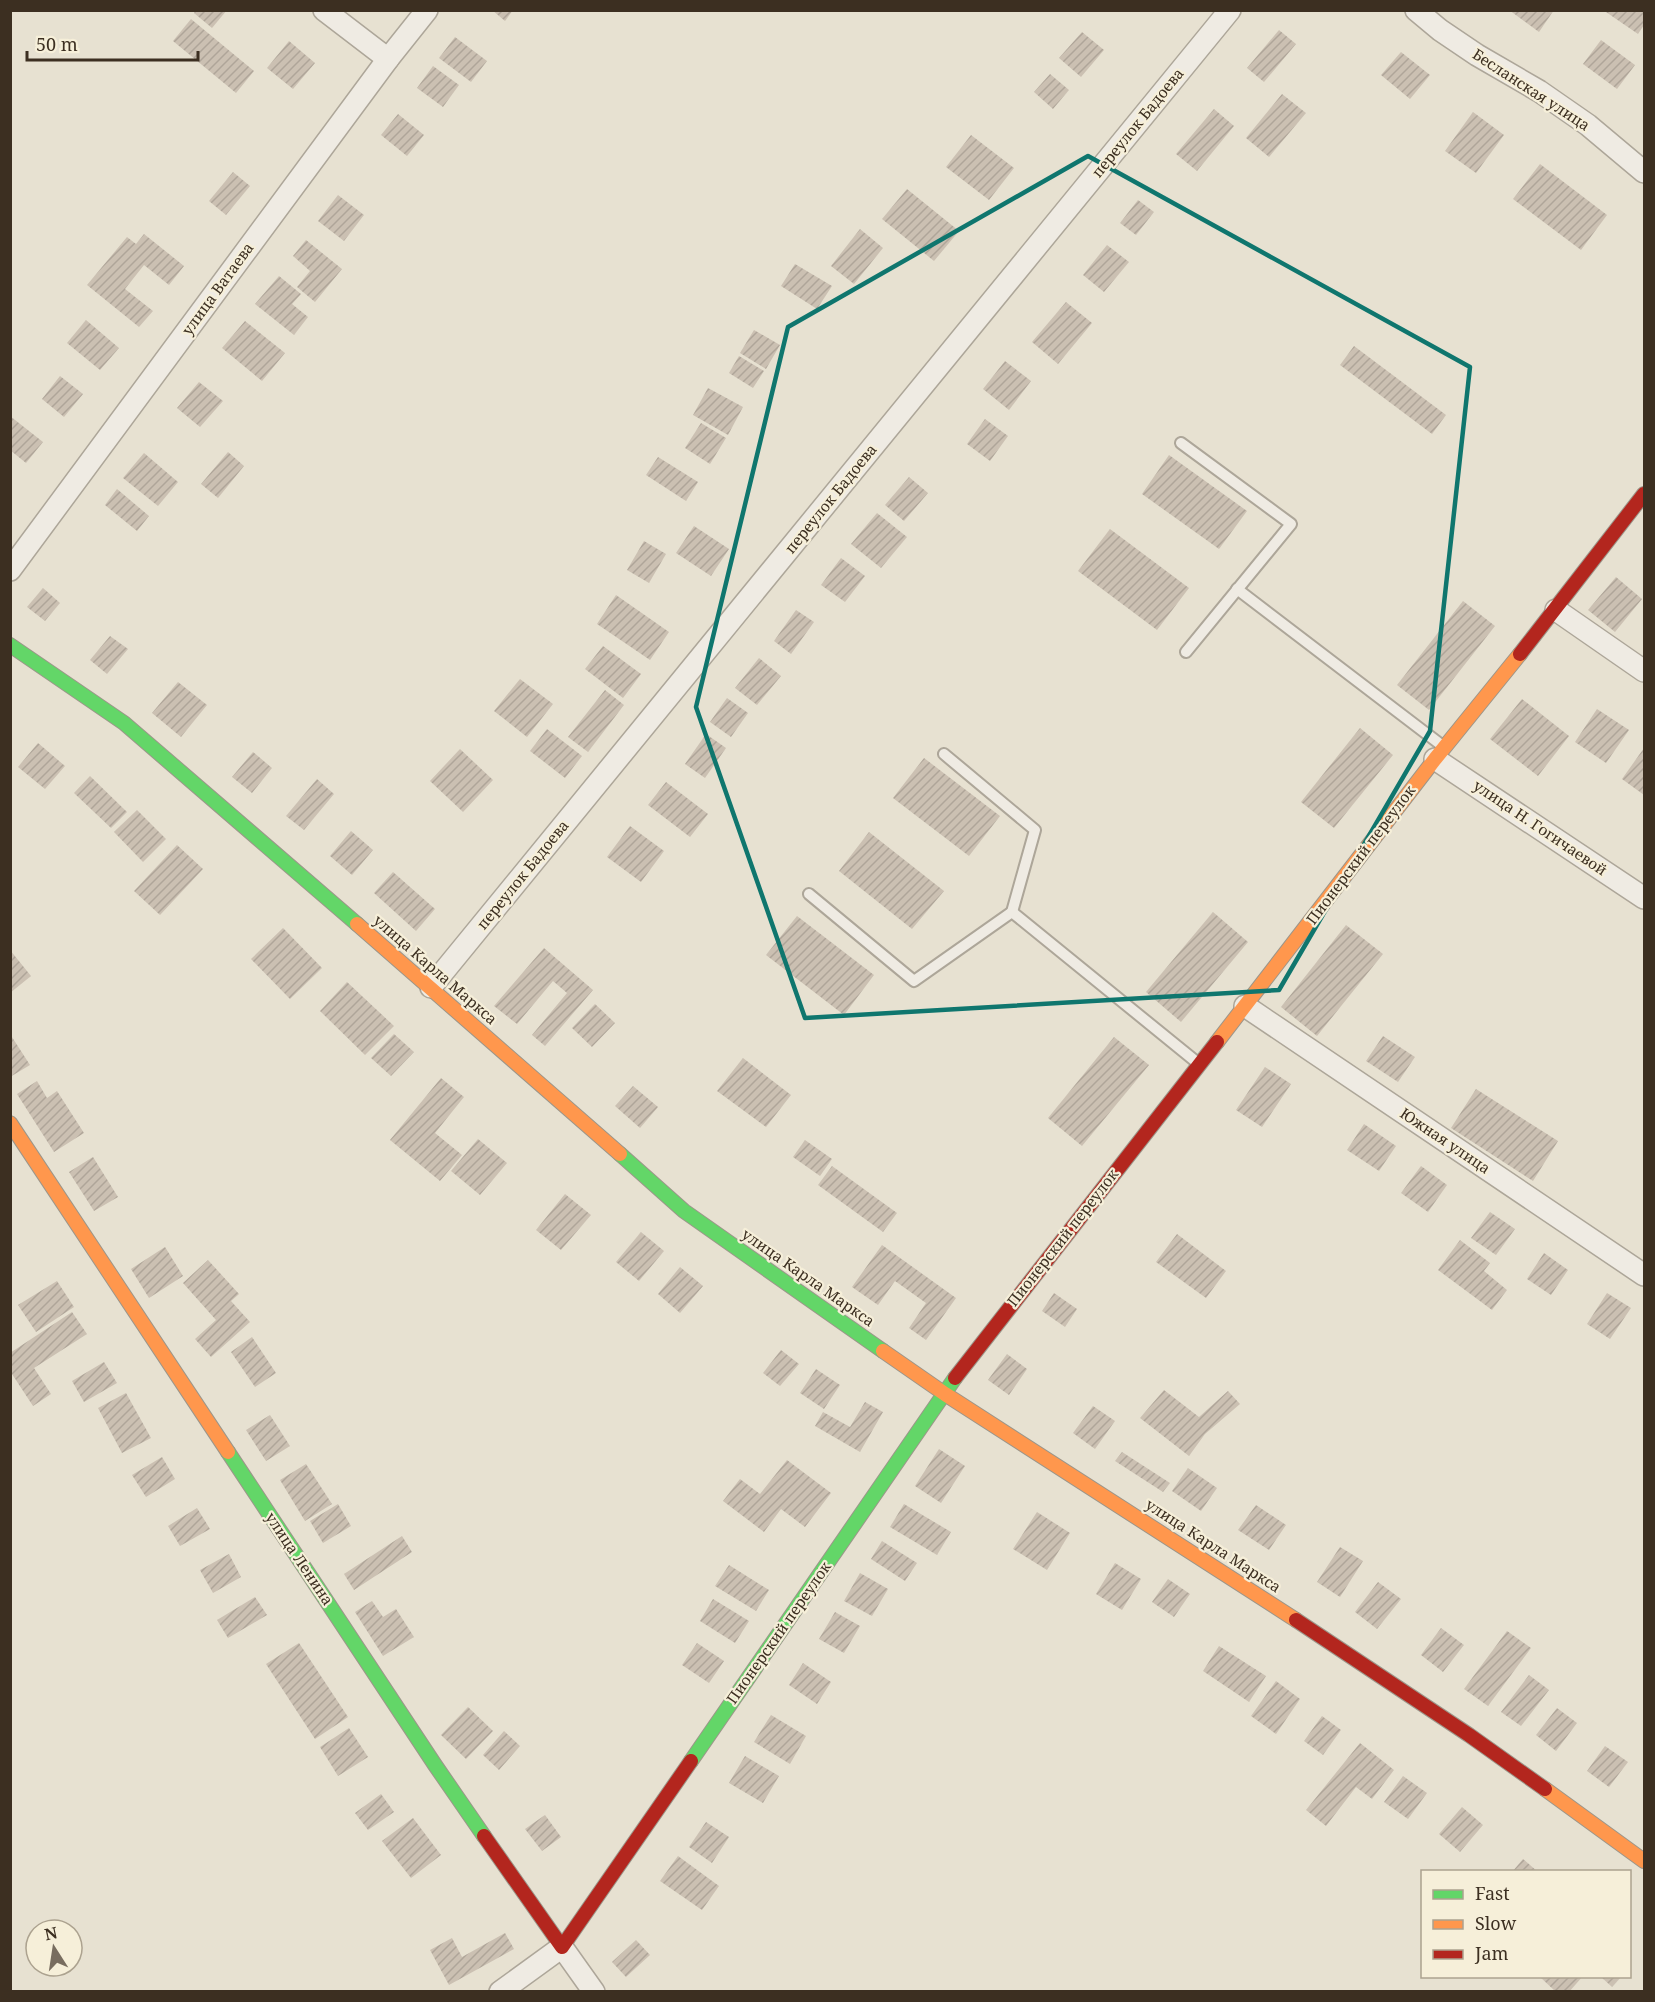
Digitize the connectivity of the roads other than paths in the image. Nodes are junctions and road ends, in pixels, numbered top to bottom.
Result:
1 (324, 10) edge
2 (427, 10) edge
3 (1230, 10) edge
4 (1416, 10) edge
5 (388, 59) junction
6 (1644, 172) edge
7 (1182, 443) dead end
8 (1644, 494) edge
9 (10, 570) edge
10 (1237, 589) junction
11 (1556, 610) junction
12 (10, 645) edge
13 (1186, 652) dead end
14 (1644, 671) edge
15 (944, 753) dead end
16 (1439, 753) junction
17 (809, 894) dead end
18 (1644, 898) edge
19 (1011, 912) junction
20 (431, 987) junction
21 (1245, 1006) junction
22 (1199, 1064) junction
23 (10, 1123) edge
24 (1644, 1275) edge
25 (945, 1394) junction
26 (1644, 1861) edge
27 (562, 1947) junction
28 (500, 1992) edge
29 (594, 1992) edge

1 - 5 street
2 - 5 street, улица Ватаева
3 - 20 street, переулок Бадоева
4 - 6 street, Бесланская улица
5 - 9 street, улица Ватаева
7 - 10 lane
8 - 11 street, Пионерский переулок
10 - 13 lane
10 - 16 lane
11 - 14 street
11 - 16 street, Пионерский переулок
12 - 20 street, улица Карла Маркса
15 - 19 lane
16 - 18 street, улица Н. Гогичаевой
16 - 21 street, Пионерский переулок
17 - 19 lane
19 - 22 lane
20 - 25 street, улица Карла Маркса
21 - 22 street, Пионерский переулок
21 - 24 street, Южная улица
22 - 25 street, Пионерский переулок
23 - 27 street, улица Ленина
25 - 26 street, улица Карла Маркса
25 - 27 street, Пионерский переулок
27 - 28 street, Пионерский переулок
27 - 29 street, улица Ленина

